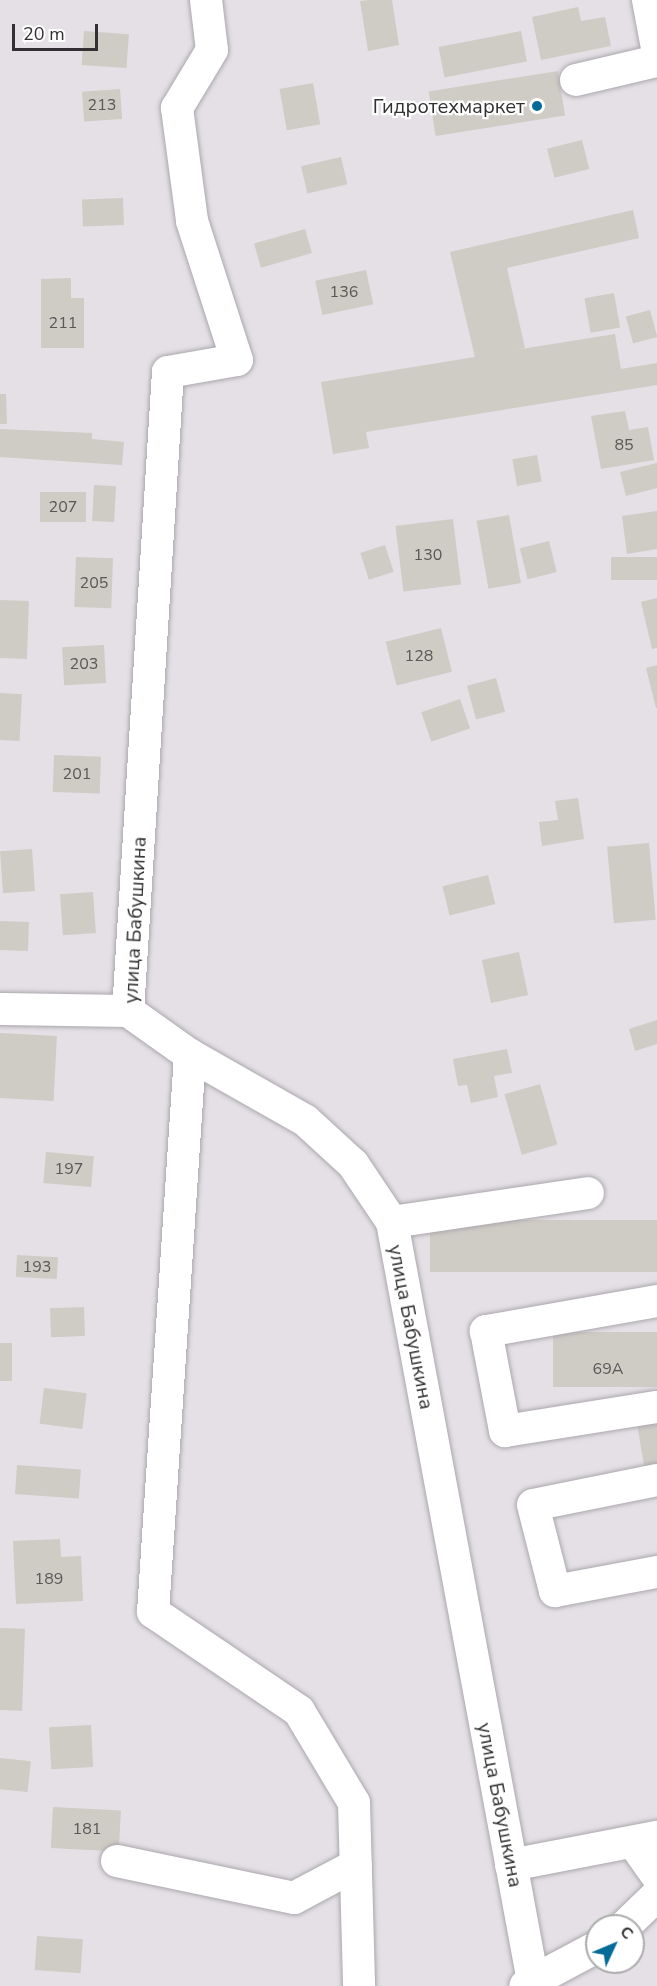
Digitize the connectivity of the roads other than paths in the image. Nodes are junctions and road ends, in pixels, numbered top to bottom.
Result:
1 (206, 0) edge
2 (648, 0) edge
3 (657, 48) edge
4 (657, 62) edge
5 (576, 80) dead end
6 (0, 1009) edge
7 (128, 1011) junction
8 (190, 1055) junction
9 (588, 1192) dead end
10 (392, 1222) junction
11 (657, 1301) edge
12 (657, 1407) edge
13 (657, 1480) edge
14 (657, 1572) edge
15 (645, 1840) edge
16 (117, 1861) dead end
17 (356, 1865) junction
18 (512, 1865) junction
19 (657, 1876) edge
20 (657, 1895) edge
21 (637, 1914) edge
22 (585, 1954) edge
23 (532, 1984) edge
24 (359, 1986) edge

1 - 7 street, улица Бабушкина
2 - 3 street
4 - 5 street
6 - 7 street
7 - 8 street, улица Бабушкина
8 - 10 street, улица Бабушкина
8 - 17 street
9 - 10 street
10 - 18 street, улица Бабушкина
11 - 12 street
13 - 14 street
15 - 18 street
15 - 19 street
16 - 17 street
17 - 24 street
18 - 23 street, улица Бабушкина
20 - 21 street
22 - 23 street

